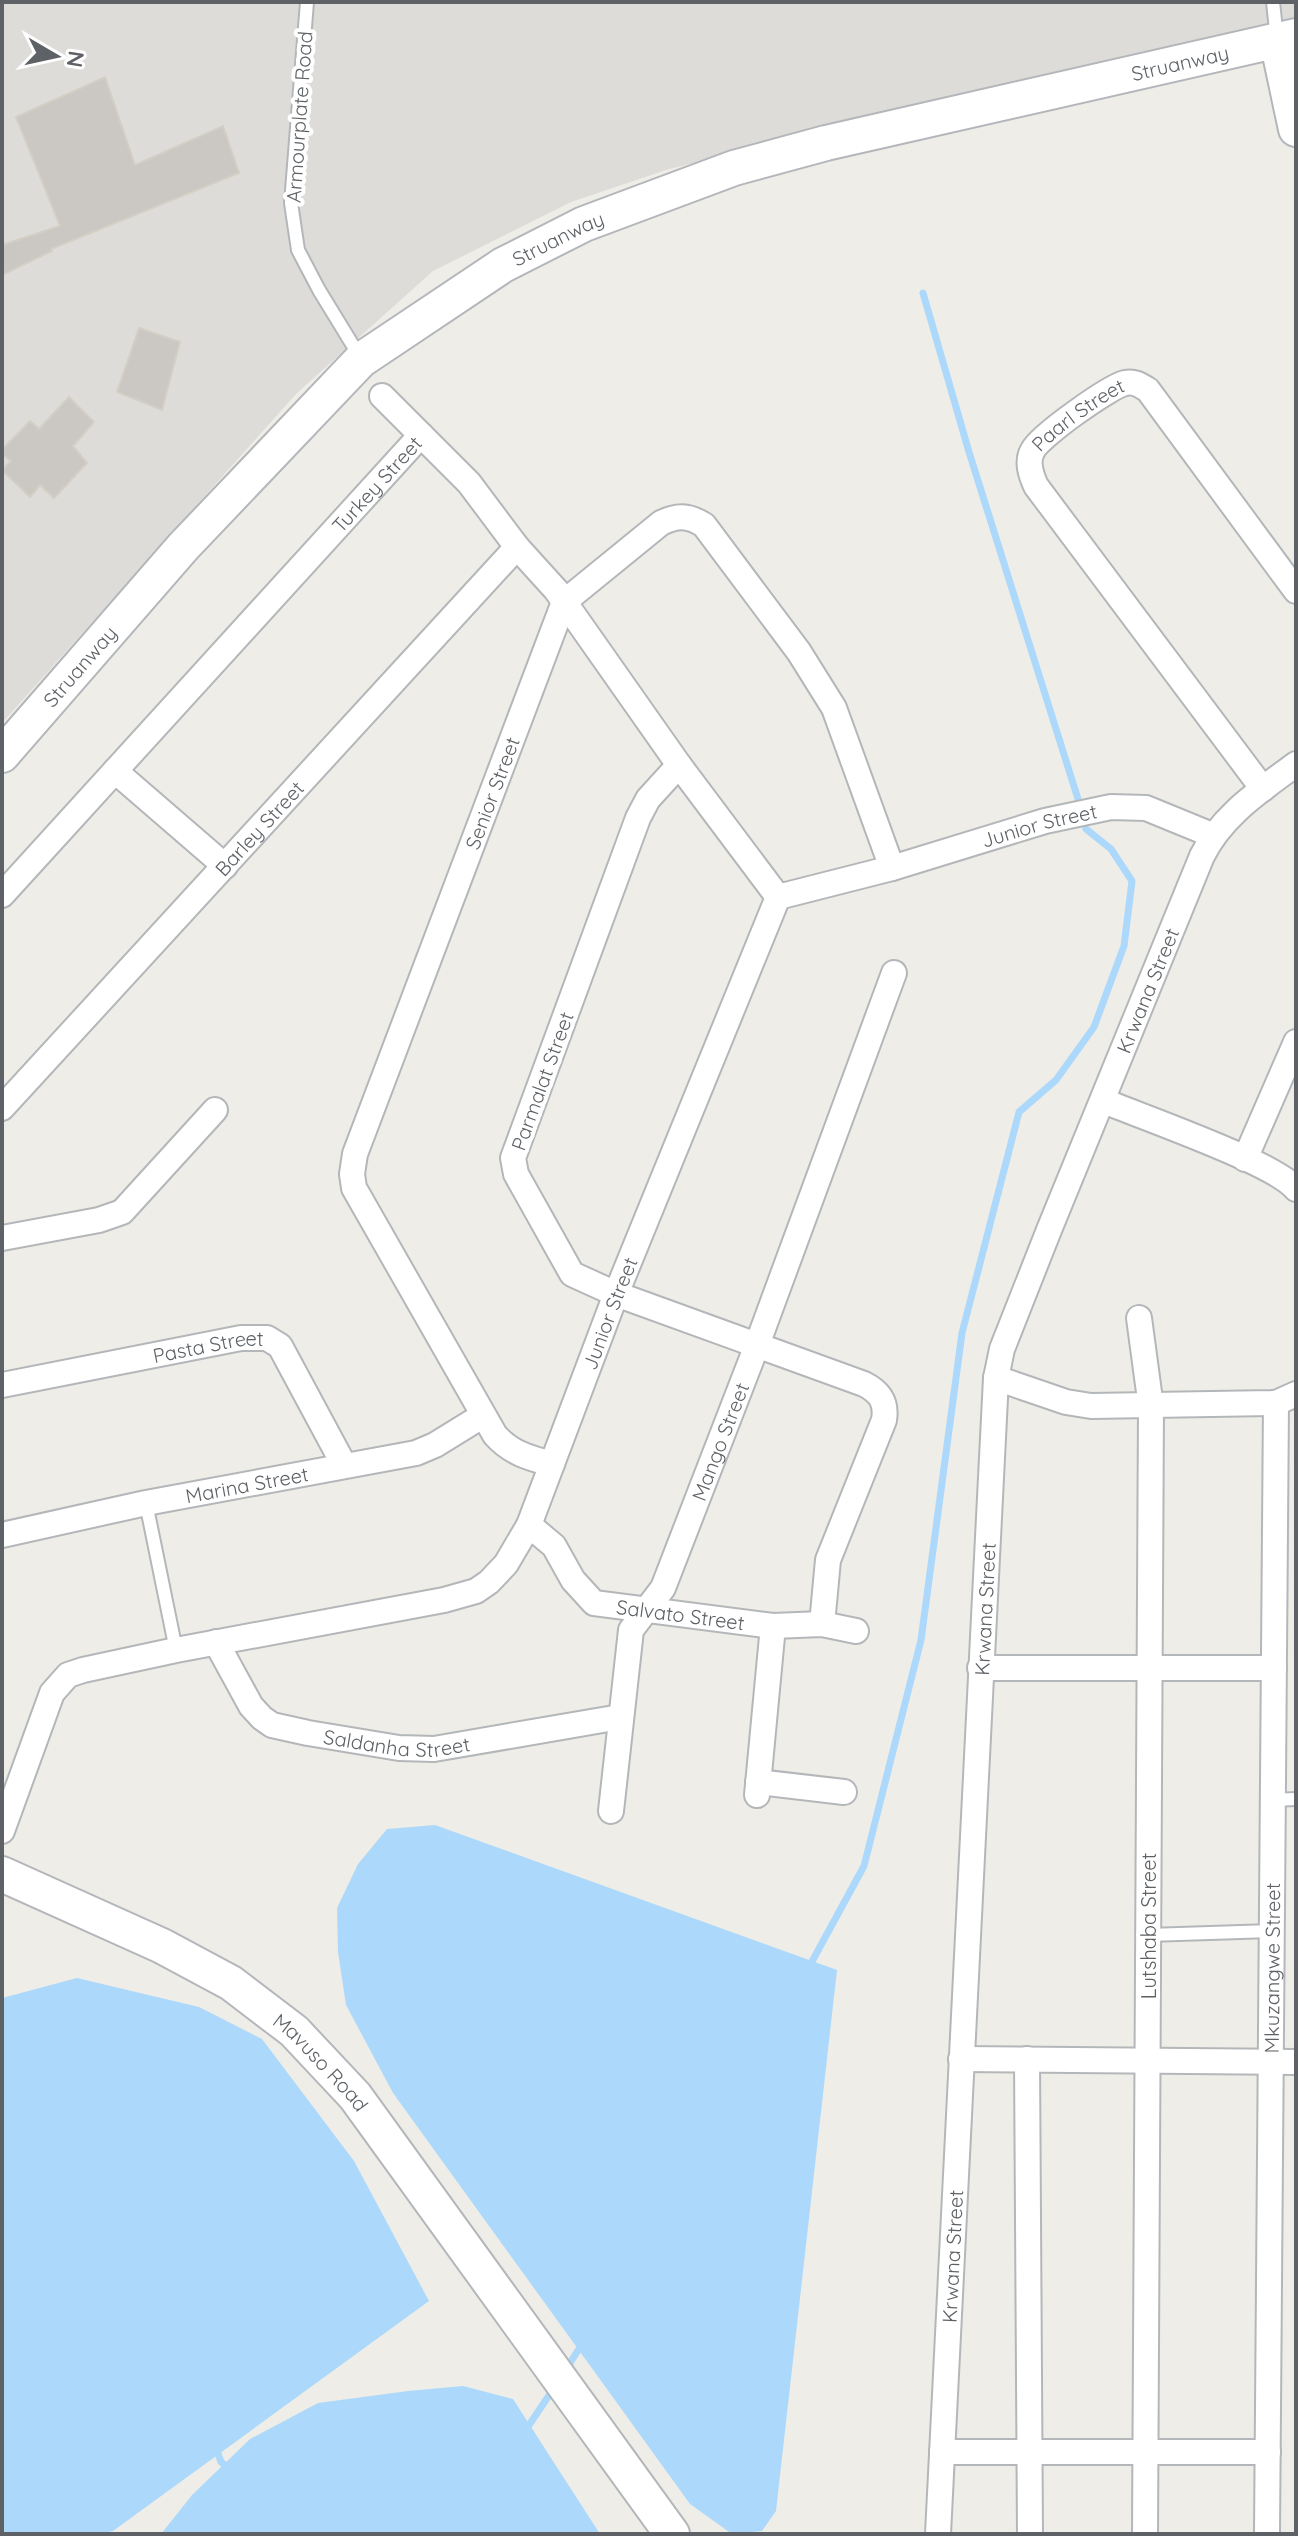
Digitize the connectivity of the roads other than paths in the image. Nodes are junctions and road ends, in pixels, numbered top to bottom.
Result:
1 (307, 2) edge
2 (1273, 2) edge
3 (1286, 38) edge
4 (1296, 129) edge
5 (361, 360) junction
6 (382, 396) dead end
7 (421, 435) junction
8 (517, 547) junction
9 (1296, 591) edge
10 (564, 602) junction
11 (2, 755) edge
12 (1296, 764) edge
13 (679, 765) junction
14 (115, 771) junction
15 (1263, 789) junction
16 (1212, 835) junction
17 (225, 866) junction
18 (892, 868) junction
19 (2, 895) edge
20 (778, 897) junction
21 (894, 973) dead end
22 (1296, 1042) edge
23 (1104, 1101) junction
24 (2, 1108) edge
25 (215, 1110) dead end
26 (1245, 1159) junction
27 (1296, 1189) edge
28 (2, 1238) edge
29 (616, 1294) junction
30 (1139, 1318) dead end
31 (757, 1345) junction
32 (996, 1378) junction
33 (2, 1385) edge
34 (1286, 1398) edge
35 (1151, 1407) junction
36 (482, 1416) junction
37 (552, 1464) junction
38 (344, 1465) junction
39 (146, 1503) junction
40 (529, 1525) junction
41 (2, 1535) edge
42 (643, 1611) junction
43 (822, 1624) junction
44 (773, 1626) junction
45 (856, 1631) dead end
46 (216, 1642) junction
47 (176, 1650) junction
48 (980, 1668) junction
49 (1150, 1668) junction
50 (1274, 1668) junction
51 (620, 1717) junction
52 (2, 1766) edge
53 (19, 1788) junction
54 (844, 1792) dead end
55 (1285, 1800) edge
56 (611, 1811) dead end
57 (2, 1831) edge
58 (2, 1874) edge
59 (1272, 1931) junction
60 (1148, 1935) junction
61 (961, 2059) junction
62 (1027, 2059) junction
63 (1147, 2061) junction
64 (1296, 2062) edge
65 (1271, 2063) junction
66 (942, 2452) junction
67 (1031, 2452) junction
68 (1145, 2452) junction
69 (1268, 2452) junction
70 (672, 2534) edge
71 (938, 2534) edge
72 (1030, 2534) edge
73 (1145, 2534) edge
74 (1267, 2534) edge

1 - 5 lane, Armourplate Road
2 - 3 lane
3 - 4 street
3 - 5 street, Struanway
5 - 11 street, Struanway
6 - 7 street
7 - 8 street, Turkey Street
7 - 14 street, Turkey Street
8 - 10 street, Turkey Street
8 - 17 street, Barley Street
9 - 15 street, Paarl Street
10 - 13 street, Turkey Street
10 - 18 street
10 - 36 street, Senior Street
12 - 15 street, Krwana Street
13 - 20 street, Turkey Street
13 - 29 street, Parmalat Street
14 - 17 street
14 - 19 street, Turkey Street
15 - 16 street, Krwana Street
16 - 18 street, Junior Street
16 - 23 street, Krwana Street
17 - 24 street, Barley Street
18 - 20 street, Junior Street
20 - 29 street, Junior Street
21 - 31 street, Mango Street
22 - 26 street
23 - 26 street
23 - 32 street, Krwana Street
25 - 28 street
26 - 27 street
29 - 31 street, Parmalat Street
29 - 37 street, Junior Street
30 - 35 street, Lutshaba Street
31 - 42 street, Mango Street
31 - 43 street, Parmalat Street
32 - 35 street
32 - 48 street, Krwana Street
33 - 38 street, Pasta Street
34 - 35 street
34 - 50 street, Mkuzangwe Street
35 - 49 street, Lutshaba Street
36 - 37 street, Senior Street
36 - 38 street, Marina Street
37 - 40 street, Junior Street
38 - 39 street, Marina Street
39 - 41 street, Marina Street
39 - 47 lane
40 - 42 street, Salvato Street
40 - 46 street, Junior Street
42 - 44 street, Salvato Street
42 - 51 street, Mango Street
43 - 44 street, Salvato Street
43 - 45 street, Salvato Street
44 - 54 street, Salvato Street
46 - 47 street, Junior Street
46 - 51 street, Saldanha Street
47 - 53 street, Junior Street
48 - 49 street
48 - 61 street, Krwana Street
49 - 50 street
49 - 60 street, Lutshaba Street
50 - 55 street, Mkuzangwe Street
51 - 56 street, Mango Street
52 - 53 street
53 - 57 street, Junior Street
55 - 59 street, Mkuzangwe Street
58 - 70 street, Mavuso Road
59 - 60 lane
59 - 65 street, Mkuzangwe Street
60 - 63 street, Lutshaba Street
61 - 62 street
61 - 66 street, Krwana Street
62 - 63 street
62 - 67 street
63 - 65 street
63 - 68 street, Lutshaba Street
64 - 65 street
65 - 69 street, Mkuzangwe Street
66 - 67 street
66 - 71 street, Krwana Street
67 - 68 street
67 - 72 street
68 - 69 street
68 - 73 street, Lutshaba Street
69 - 74 street, Mkuzangwe Street

